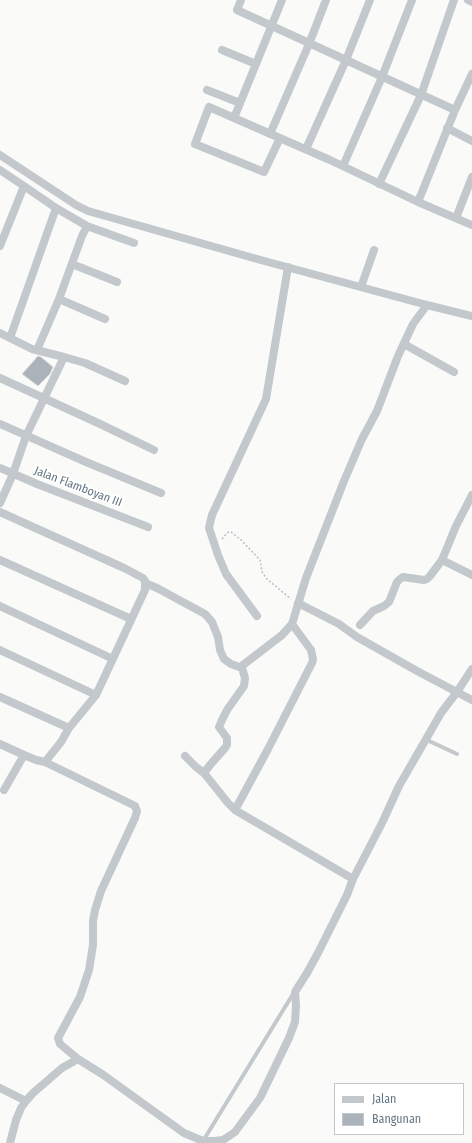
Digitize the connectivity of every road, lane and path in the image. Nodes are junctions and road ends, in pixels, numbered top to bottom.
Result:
1 (241, 0) edge
2 (282, 0) edge
3 (326, 0) edge
4 (370, 0) edge
5 (412, 0) edge
6 (454, 0) edge
7 (468, 0) edge
8 (472, 2) edge
9 (272, 26) junction
10 (309, 44) junction
11 (222, 50) dead end
12 (346, 60) junction
13 (256, 64) junction
14 (472, 73) edge
15 (382, 77) junction
16 (207, 90) dead end
17 (421, 95) junction
18 (240, 103) junction
19 (455, 110) junction
20 (234, 118) junction
21 (448, 128) junction
22 (270, 134) junction
23 (280, 138) junction
24 (472, 140) edge
25 (306, 150) junction
26 (0, 155) edge
27 (343, 166) junction
28 (0, 170) edge
29 (472, 177) edge
30 (379, 184) junction
31 (24, 186) junction
32 (418, 202) junction
33 (56, 208) junction
34 (85, 218) junction
35 (456, 218) junction
36 (472, 225) edge
37 (134, 243) dead end
38 (0, 246) edge
39 (374, 250) dead end
40 (72, 264) junction
41 (288, 267) junction
42 (117, 282) dead end
43 (361, 287) junction
44 (59, 299) junction
45 (427, 305) junction
46 (472, 316) edge
47 (105, 319) dead end
48 (0, 333) edge
49 (10, 338) junction
50 (404, 344) junction
51 (37, 350) junction
52 (64, 357) junction
53 (454, 372) dead end
54 (0, 378) edge
55 (125, 381) dead end
56 (43, 398) junction
57 (0, 424) edge
58 (26, 436) junction
59 (154, 450) dead end
60 (0, 468) edge
61 (13, 474) junction
62 (161, 493) dead end
63 (472, 495) edge
64 (0, 503) edge
65 (0, 512) edge
66 (148, 527) dead end
67 (215, 548) junction
68 (0, 560) edge
69 (442, 560) junction
70 (472, 575) edge
71 (145, 583) junction
72 (298, 603) junction
73 (0, 606) edge
74 (257, 616) dead end
75 (131, 619) junction
76 (292, 624) junction
77 (360, 625) dead end
78 (0, 650) edge
79 (113, 659) junction
80 (242, 668) junction
81 (472, 668) edge
82 (457, 692) junction
83 (96, 694) junction
84 (0, 697) edge
85 (472, 700) edge
86 (69, 728) junction
87 (427, 740) junction
88 (0, 744) edge
89 (457, 754) dead end
90 (24, 755) junction
91 (185, 756) dead end
92 (45, 762) junction
93 (204, 773) junction
94 (4, 790) dead end
95 (235, 810) junction
96 (352, 880) junction
97 (295, 992) junction
98 (74, 1056) junction
99 (0, 1088) edge
100 (26, 1101) junction
101 (202, 1142) edge
102 (10, 1143) edge

1 - 9 street
2 - 9 street
3 - 10 street
4 - 12 street
5 - 15 street
6 - 17 street
7 - 8 street
9 - 10 street
9 - 13 street
10 - 12 street
10 - 22 street
11 - 13 street
12 - 15 street
12 - 25 street
13 - 18 street
14 - 19 street
15 - 17 street
15 - 27 street
16 - 18 street
17 - 19 street
17 - 30 street
18 - 20 street
19 - 21 street
20 - 22 street
20 - 23 street
21 - 24 street
21 - 32 street
22 - 23 street
23 - 25 street
25 - 27 street
26 - 34 street
27 - 30 street
28 - 31 street
29 - 35 street
30 - 32 street
31 - 33 street
31 - 38 street
32 - 35 street
33 - 34 street
33 - 49 street
34 - 37 street
34 - 40 street
34 - 41 street
35 - 36 street
39 - 43 street
40 - 42 street
40 - 44 street
41 - 43 street
41 - 67 street
43 - 45 street
44 - 47 street
44 - 51 street
45 - 46 street
45 - 50 street
48 - 49 street
49 - 51 street
50 - 53 street
50 - 72 street
51 - 52 street
52 - 55 street
52 - 56 street
54 - 56 street
56 - 58 street
56 - 59 street
57 - 58 street
58 - 61 street
58 - 62 street
60 - 61 street, Jalan Flamboyan III
61 - 64 street
61 - 66 street, Jalan Flamboyan III
63 - 69 street
65 - 71 street
67 - 72 path
67 - 74 street
68 - 75 street
69 - 70 street
69 - 77 street
71 - 75 street
71 - 80 street
72 - 76 street
72 - 82 street
73 - 79 street
75 - 79 street
76 - 80 street
76 - 95 street
78 - 83 street
79 - 83 street
80 - 93 street
81 - 82 street
82 - 85 street
82 - 87 street
83 - 86 street
84 - 86 street
86 - 92 street
87 - 89 lane
87 - 96 street
88 - 90 street
90 - 92 street
90 - 94 street
91 - 93 street
92 - 98 street
93 - 95 street
95 - 96 street
96 - 97 street
97 - 101 lane
97 - 101 street
98 - 100 street
98 - 101 street
99 - 100 street
100 - 102 street

